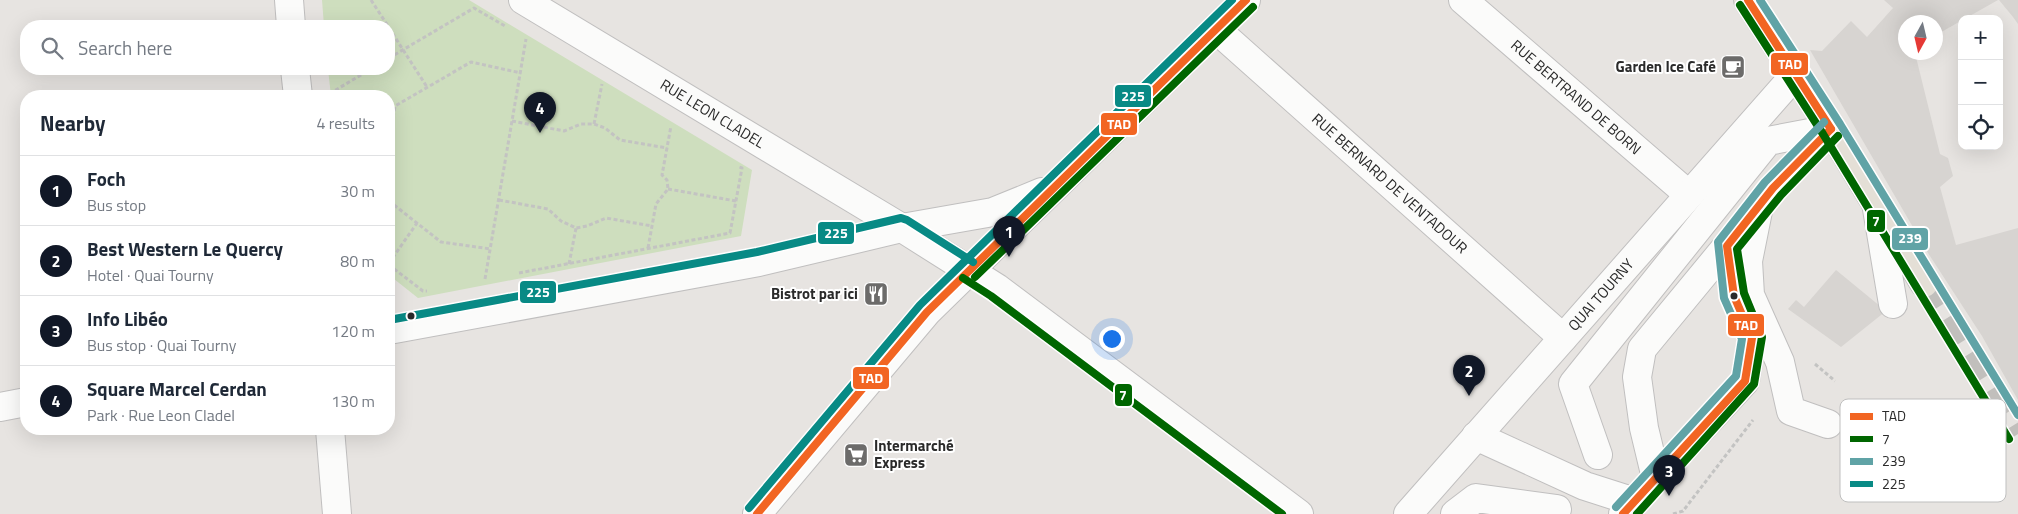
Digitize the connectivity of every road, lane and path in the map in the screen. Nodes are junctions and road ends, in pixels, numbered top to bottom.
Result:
1 (289, 0) edge
2 (371, 0) edge
3 (523, 0) edge
4 (1246, 0) edge
5 (1464, 0) edge
6 (1748, 0) edge
7 (291, 20) edge
8 (384, 20) edge
9 (512, 30) dead end
10 (1217, 30) junction
11 (519, 35) dead end
12 (395, 38) edge
13 (526, 39) junction
14 (535, 44) dead end
15 (403, 50) junction
16 (395, 55) edge
17 (521, 72) junction
18 (296, 75) edge
19 (361, 75) edge
20 (1795, 75) junction
21 (593, 79) dead end
22 (602, 84) junction
23 (427, 87) junction
24 (610, 89) dead end
25 (297, 90) edge
26 (336, 90) edge
27 (395, 106) edge
28 (512, 121) junction
29 (664, 121) dead end
30 (594, 124) junction
31 (671, 126) junction
32 (1831, 129) junction
33 (679, 130) dead end
34 (666, 148) junction
35 (734, 164) dead end
36 (1055, 187) junction
37 (668, 189) junction
38 (1688, 194) junction
39 (499, 200) junction
40 (736, 201) junction
41 (1876, 204) junction
42 (1760, 205) junction
43 (395, 206) edge
44 (418, 224) junction
45 (652, 226) junction
46 (576, 228) junction
47 (902, 228) junction
48 (1727, 246) junction
49 (648, 248) junction
50 (491, 249) junction
51 (395, 256) edge
52 (569, 264) junction
53 (395, 269) edge
54 (968, 270) junction
55 (513, 274) dead end
56 (495, 278) dead end
57 (485, 279) junction
58 (476, 281) dead end
59 (1924, 283) tunnel mouth
60 (432, 290) dead end
61 (1893, 304) dead end
62 (395, 329) edge
63 (1563, 338) junction
64 (1815, 364) dead end
65 (1836, 381) dead end
66 (1787, 394) junction
67 (20, 403) edge
68 (0, 407) edge
69 (1828, 424) dead end
70 (330, 435) edge
71 (1476, 436) junction
72 (1598, 455) dead end
73 (1656, 478) junction
74 (1629, 508) edge
75 (1557, 509) dead end
76 (337, 514) edge
77 (757, 514) edge
78 (1299, 514) edge
79 (1408, 514) edge
80 (1455, 514) edge
81 (1673, 514) edge

1 - 7 street
2 - 8 path
3 - 47 street, RUE LEON CLADEL
4 - 10 street
5 - 38 street, RUE BERTRAND DE BORN
6 - 20 main road
9 - 15 path
10 - 36 street
10 - 63 street, RUE BERNARD DE VENTADOUR
11 - 13 path
12 - 15 path
13 - 14 path
13 - 17 path
15 - 16 path
15 - 23 path
17 - 23 path
17 - 28 path
18 - 25 street
19 - 26 path
20 - 32 main road
20 - 38 street, QUAI TOURNY
21 - 22 path
22 - 24 path
22 - 30 path
23 - 27 path
28 - 30 path
28 - 39 path
29 - 31 path
30 - 34 path
31 - 33 path
31 - 34 path
32 - 41 main road
32 - 42 street
32 - 72 street
34 - 37 path
35 - 40 path
36 - 47 street
36 - 54 street
37 - 40 path
37 - 45 path
38 - 63 street, QUAI TOURNY
39 - 46 path
39 - 50 path
40 - 49 path
41 - 59 main road
41 - 61 street
42 - 48 street
42 - 66 street
43 - 44 path
44 - 50 path
44 - 51 path
45 - 46 path
45 - 49 path
46 - 52 path
47 - 54 street, RUE LEON CLADEL
47 - 62 street
48 - 73 street
48 - 73 street
49 - 52 path
50 - 57 path
52 - 55 path
53 - 60 path
54 - 77 street
54 - 78 street, RUE LEON CLADEL
56 - 57 path
57 - 58 path
63 - 71 street, QUAI TOURNY
64 - 65 path
66 - 69 street
66 - 81 path
67 - 68 street
70 - 76 street
71 - 74 street
71 - 79 street, QUAI TOURNY
73 - 74 street
75 - 80 street

